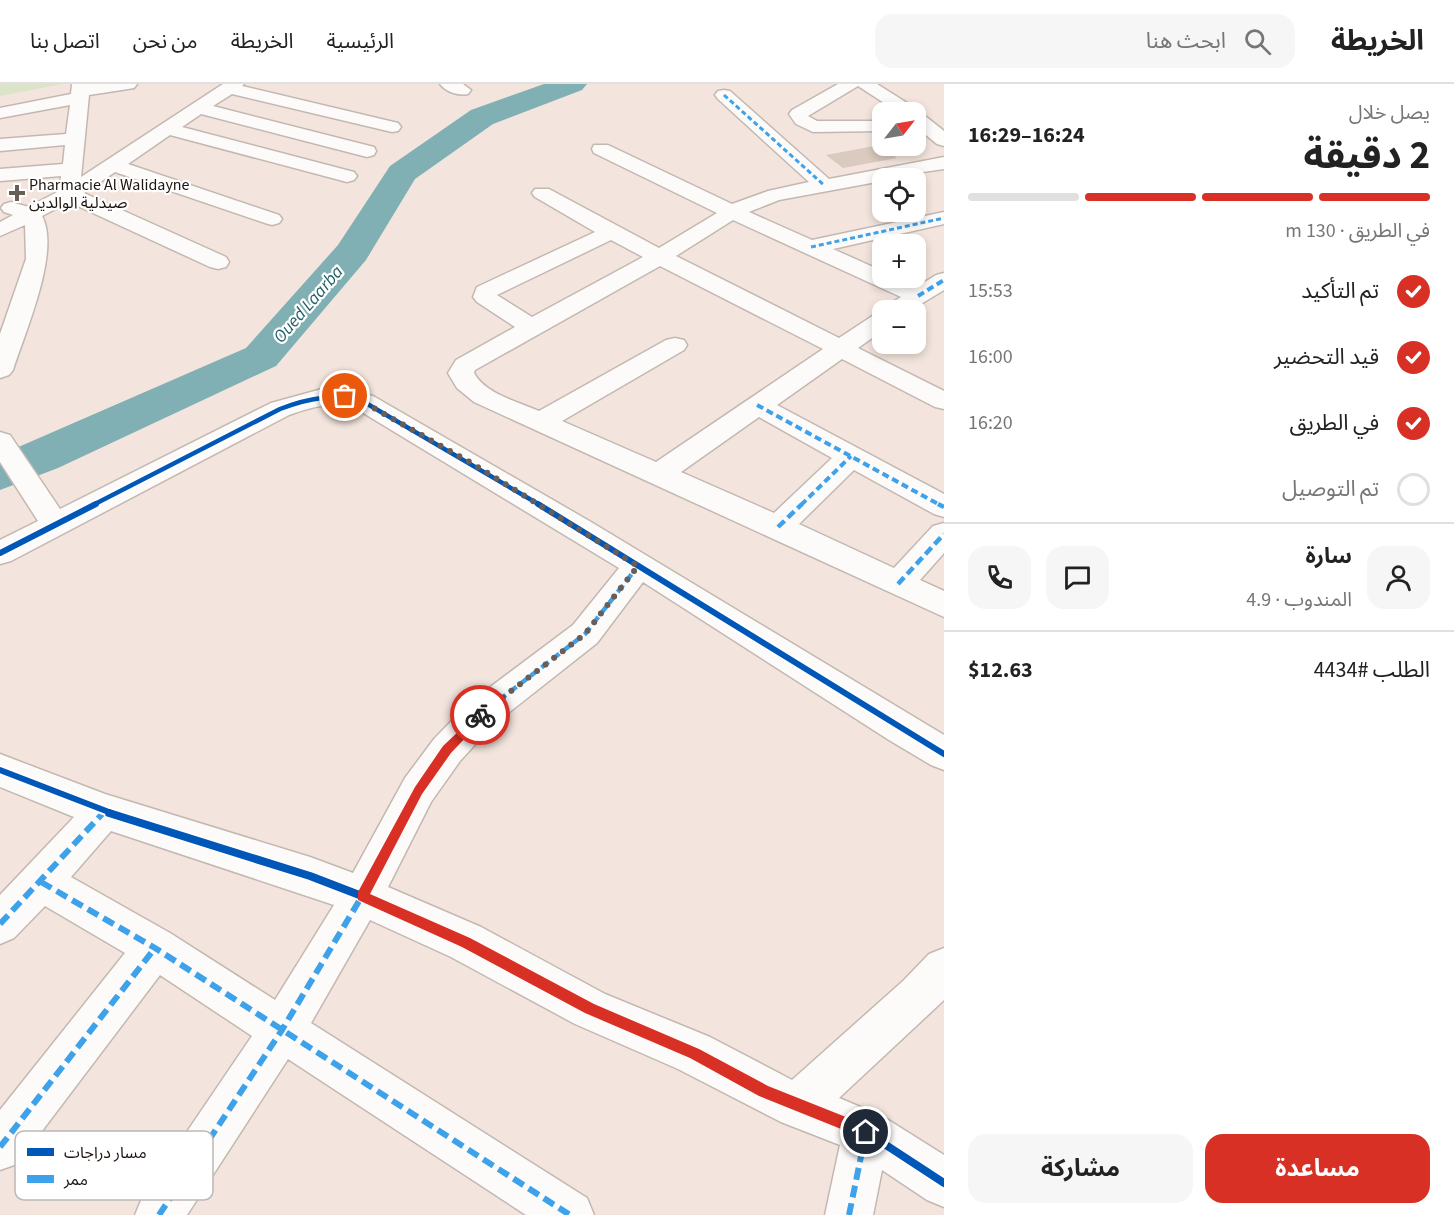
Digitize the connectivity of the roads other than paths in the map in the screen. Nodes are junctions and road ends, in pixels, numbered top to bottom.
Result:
1 (128, 84) edge
2 (851, 84) edge
3 (865, 84) edge
4 (232, 86) edge
5 (80, 91) edge
6 (724, 95) dead end
7 (891, 102) edge
8 (198, 108) junction
9 (0, 113) edge
10 (944, 115) edge
11 (926, 118) edge
12 (872, 126) edge
13 (392, 127) dead end
14 (926, 127) edge
15 (167, 129) junction
16 (75, 139) junction
17 (944, 140) edge
18 (0, 145) edge
19 (601, 149) dead end
20 (367, 151) dead end
21 (944, 163) edge
22 (113, 165) junction
23 (72, 169) junction
24 (0, 175) edge
25 (347, 176) dead end
26 (825, 186) junction
27 (542, 193) dead end
28 (69, 194) junction
29 (0, 208) edge
30 (734, 213) junction
31 (31, 214) junction
32 (944, 218) edge
33 (272, 219) dead end
34 (0, 230) edge
35 (611, 232) junction
36 (811, 247) junction
37 (659, 257) junction
38 (218, 262) dead end
39 (944, 280) edge
40 (918, 296) junction
41 (912, 300) edge
42 (530, 326) junction
43 (872, 327) edge
44 (675, 345) dead end
45 (841, 347) junction
46 (0, 370) edge
47 (944, 401) edge
48 (757, 405) junction
49 (541, 421) junction
50 (5, 450) edge
51 (851, 456) junction
52 (660, 473) junction
53 (944, 507) edge
54 (55, 524) junction
55 (778, 527) junction
56 (944, 534) edge
57 (0, 553) edge
58 (638, 566) junction
59 (898, 584) junction
60 (944, 605) edge
61 (944, 754) edge
62 (0, 771) edge
63 (104, 811) junction
64 (41, 882) junction
65 (362, 896) junction
66 (0, 924) edge
67 (155, 948) junction
68 (944, 969) edge
69 (282, 1030) junction
70 (797, 1107) junction
71 (866, 1132) junction
72 (213, 1134) edge
73 (0, 1147) edge
74 (944, 1183) edge
75 (169, 1200) edge
76 (159, 1215) edge
77 (570, 1215) edge
78 (849, 1215) edge

1 - 5 street
2 - 12 street
3 - 7 street
4 - 8 street
4 - 13 street
5 - 9 street
5 - 16 street
6 - 26 street
8 - 15 street
8 - 20 street
10 - 11 street
14 - 17 street
15 - 22 street
15 - 25 street
16 - 18 street
16 - 23 street
19 - 30 street
21 - 26 street
22 - 28 street
22 - 33 street
23 - 24 street
23 - 28 street
26 - 30 street
27 - 35 street
28 - 31 street
28 - 38 street
29 - 31 street
30 - 36 street
30 - 37 street
31 - 34 street
31 - 46 street
32 - 36 street
35 - 37 street
35 - 42 street
36 - 40 street
37 - 42 street
37 - 45 street
39 - 40 street
40 - 41 street
42 - 49 street
43 - 45 street
44 - 49 street
45 - 47 street
45 - 48 street
48 - 51 street
48 - 52 street
49 - 52 street
50 - 54 street
51 - 53 street
51 - 55 street
52 - 55 street
54 - 57 street
54 - 58 street
55 - 59 street
56 - 59 street
58 - 61 street
58 - 65 street
59 - 60 street
62 - 63 street
63 - 64 street
63 - 65 street
64 - 66 street
64 - 67 street
65 - 69 street
65 - 70 street
67 - 69 street
67 - 73 street
68 - 70 street
69 - 72 street
69 - 77 street
70 - 71 street
71 - 74 street
71 - 78 street
75 - 76 street

